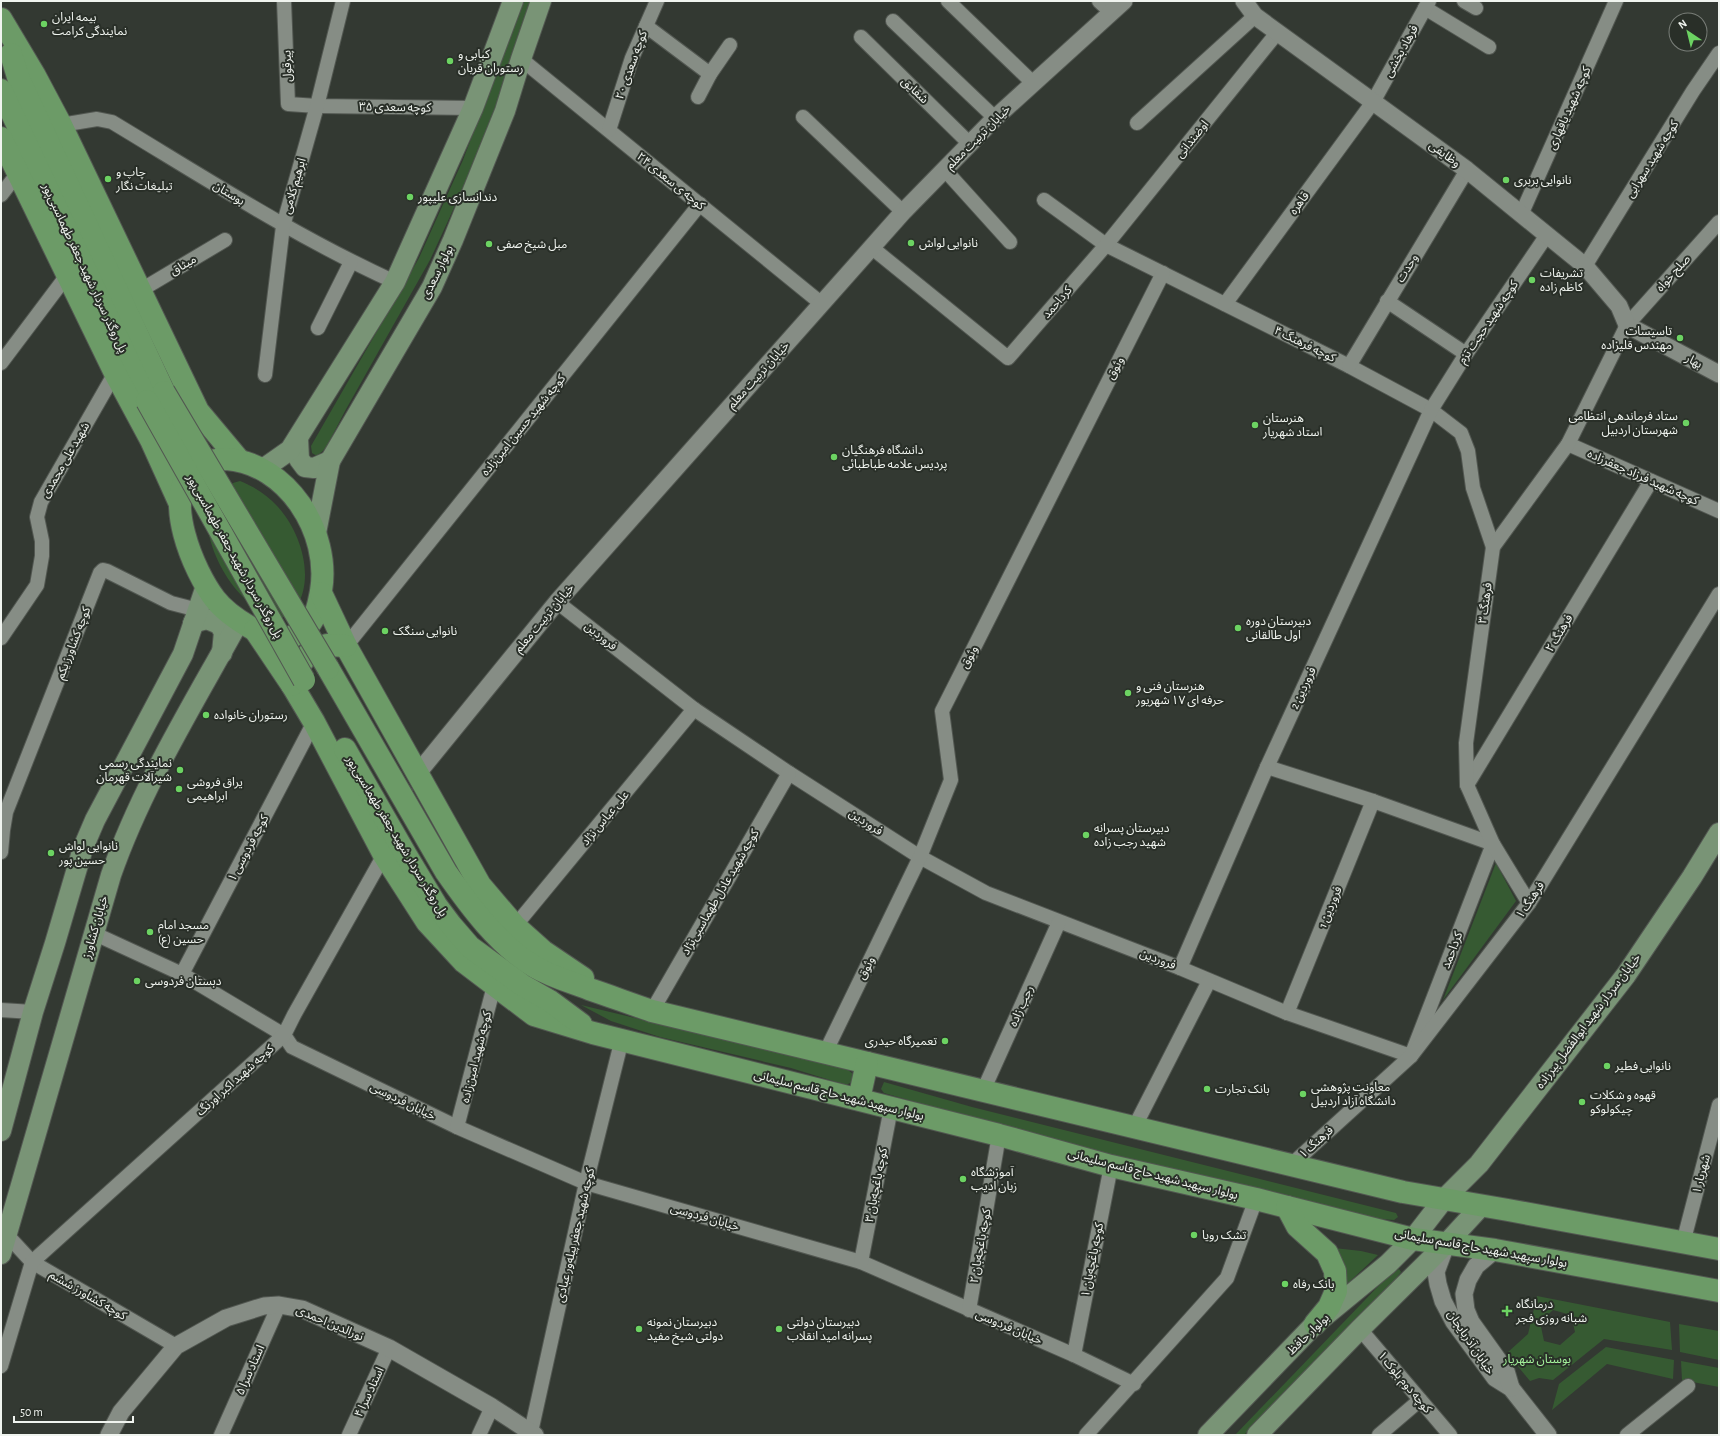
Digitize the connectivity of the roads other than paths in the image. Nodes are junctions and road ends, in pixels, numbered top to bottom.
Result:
1 (284, 1) edge
2 (343, 1) edge
3 (513, 1) edge
4 (541, 1) edge
5 (657, 1) edge
6 (948, 1) edge
7 (1244, 1) edge
8 (1464, 1) edge
9 (1616, 1) edge
10 (1427, 4) edge
11 (1111, 5) edge
12 (1476, 8) dead end
13 (1255, 16) junction
14 (1, 20) edge
15 (893, 21) dead end
16 (1, 24) edge
17 (646, 26) junction
18 (1277, 33) junction
19 (861, 37) dead end
20 (730, 45) dead end
21 (1489, 47) dead end
22 (1719, 53) edge
23 (521, 59) junction
24 (710, 74) junction
25 (1033, 83) junction
26 (1, 90) edge
27 (698, 97) dead end
28 (1373, 102) junction
29 (317, 106) junction
30 (473, 108) junction
31 (803, 117) dead end
32 (995, 118) junction
33 (1137, 123) dead end
34 (61, 125) junction
35 (609, 130) junction
36 (1, 138) edge
37 (970, 143) junction
38 (944, 170) junction
39 (1467, 170) junction
40 (18, 173) junction
41 (1, 195) edge
42 (1044, 200) dead end
43 (700, 204) junction
44 (904, 212) junction
45 (1521, 215) junction
46 (1719, 222) edge
47 (283, 226) junction
48 (1547, 235) junction
49 (225, 240) dead end
50 (1010, 242) dead end
51 (1106, 245) junction
52 (872, 247) junction
53 (351, 262) junction
54 (1585, 266) junction
55 (1163, 273) junction
56 (68, 274) junction
57 (395, 282) junction
58 (141, 290) junction
59 (1387, 301) junction
60 (822, 304) junction
61 (1225, 304) junction
62 (1627, 325) junction
63 (318, 328) dead end
64 (1466, 354) junction
65 (1, 362) edge
66 (1349, 366) junction
67 (115, 373) junction
68 (1719, 374) edge
69 (265, 375) dead end
70 (156, 396) junction
71 (1432, 410) junction
72 (198, 411) junction
73 (298, 438) junction
74 (151, 440) junction
75 (1568, 444) junction
76 (239, 460) junction
77 (330, 461) junction
78 (263, 470) junction
79 (1651, 481) junction
80 (180, 504) junction
81 (1719, 511) edge
82 (316, 533) junction
83 (1493, 547) junction
84 (206, 586) junction
85 (321, 593) junction
86 (1719, 594) edge
87 (557, 602) junction
88 (195, 617) junction
89 (247, 626) junction
90 (1, 638) edge
91 (346, 646) junction
92 (222, 653) junction
93 (298, 682) junction
94 (694, 709) junction
95 (314, 722) junction
96 (1266, 767) junction
97 (418, 772) junction
98 (788, 773) junction
99 (1467, 785) junction
100 (1373, 801) junction
101 (1719, 833) edge
102 (1493, 844) junction
103 (1, 852) edge
104 (384, 855) junction
105 (920, 857) junction
106 (1529, 903) junction
107 (1059, 922) junction
108 (515, 926) junction
109 (93, 933) junction
110 (1180, 968) junction
111 (182, 974) junction
112 (1209, 981) junction
113 (494, 986) junction
114 (605, 994) junction
115 (1, 1010) edge
116 (652, 1011) junction
117 (33, 1012) junction
118 (1287, 1013) junction
119 (593, 1033) junction
120 (284, 1036) junction
121 (622, 1039) junction
122 (825, 1053) junction
123 (1411, 1056) junction
124 (867, 1063) junction
125 (983, 1091) junction
126 (859, 1099) junction
127 (1719, 1105) edge
128 (891, 1108) junction
129 (457, 1127) junction
130 (1134, 1128) junction
131 (1, 1131) edge
132 (999, 1135) junction
133 (1111, 1166) junction
134 (1290, 1166) junction
135 (586, 1183) junction
136 (1256, 1199) junction
137 (1444, 1199) junction
138 (1481, 1206) junction
139 (1287, 1207) junction
140 (1413, 1239) junction
141 (1683, 1242) junction
142 (1447, 1243) junction
143 (4, 1244) edge
144 (1719, 1249) edge
145 (1495, 1250) junction
146 (32, 1262) junction
147 (860, 1262) junction
148 (1719, 1291) edge
149 (279, 1305) junction
150 (969, 1310) junction
151 (1315, 1324) junction
152 (1360, 1329) junction
153 (176, 1346) junction
154 (389, 1348) junction
155 (1074, 1355) junction
156 (1, 1366) edge
157 (1134, 1384) junction
158 (1688, 1386) dead end
159 (1511, 1388) junction
160 (1420, 1400) junction
161 (492, 1406) junction
162 (533, 1434) edge
163 (109, 1435) edge
164 (221, 1435) edge
165 (349, 1435) edge
166 (479, 1435) edge
167 (1086, 1435) edge
168 (1208, 1435) edge
169 (1257, 1435) edge
170 (1379, 1435) edge
171 (1450, 1435) edge
172 (1548, 1435) edge
173 (1627, 1435) edge

1 - 29 street, پیرقول
2 - 29 street, ابرهیم کلامی
3 - 30 main road
4 - 23 main road, بولوار سعدی
5 - 17 street, کوچه سعدی ۲۰
6 - 25 street
7 - 13 street, وظایفی
8 - 12 street
9 - 45 street, کوچه شهید یاقهاری
10 - 21 street
10 - 28 street, فرهاد بخشی
11 - 25 street, خیابان تربیت معلم
13 - 18 street, وظایفی
13 - 33 street
14 - 34 main road
15 - 32 street
16 - 70 main road, پل روگذر سردار شهید جعفر طهماسبی‌پور
17 - 24 street
17 - 35 street, کوچه سعدی ۲۰
18 - 28 street, وظایفی
18 - 51 street, اوضندانی
19 - 37 street, شقایق
20 - 24 street
22 - 54 street, کوچه شهید سهرابی
23 - 35 street, کوچه ی سعدی ۲۴
23 - 77 main road, بولوار سعدی
24 - 27 street
25 - 32 street, خیابان تربیت معلم
26 - 70 main road, پل روگذر سردار شهید جعفر طهماسبی‌پور
28 - 39 street, وظایفی
28 - 61 street, قاهره
29 - 30 street, کوچه سعدی ۳۵
29 - 47 street, ابرهیم کلامی
30 - 57 main road
31 - 44 street
32 - 37 street, خیابان تربیت معلم
34 - 47 street, بوستان
34 - 58 main road
35 - 43 street, کوچه ی سعدی ۲۴
36 - 40 main road
37 - 38 street, خیابان تربیت معلم
38 - 44 street, خیابان تربیت معلم
38 - 50 street
39 - 45 street, وظایفی
39 - 59 street, وحدت
40 - 41 street
40 - 56 main road
42 - 51 street, کوچه فرهنگ ۴
43 - 60 street, کوچه ی سعدی ۲۴
43 - 91 street, کوچه شهید حسین امین‌زاده
44 - 52 street, خیابان تربیت معلم
45 - 48 street, وظایفی
46 - 62 street, صلح خواه
47 - 53 street, بوستان
47 - 69 street, ابرهیم کلامی
48 - 54 street, وظایفی
48 - 64 street, کوچه شهید حجت تزم
49 - 58 street, میثاق
51 - 52 street, کرداحمد
51 - 55 street, کوچه فرهنگ ۴
52 - 60 street, خیابان تربیت معلم
53 - 57 street, بوستان
53 - 63 street
54 - 62 street, وظایفی
55 - 61 street, کوچه فرهنگ ۴
55 - 105 street, وثوق
56 - 65 street
56 - 67 main road
57 - 73 main road
58 - 72 main road
59 - 64 street
59 - 66 street, وحدت
60 - 87 street, خیابان تربیت معلم
61 - 66 street, کوچه فرهنگ ۴
62 - 68 street, بهار
62 - 75 street, فرهنگ ۳
64 - 71 street, کوچه شهید حجت تزم
66 - 71 street, کوچه فرهنگ ۴
67 - 74 main road
67 - 90 street, شهید علی محمدی
70 - 93 main road, پل روگذر سردار شهید جعفر طهماسبی‌پور, bridge
70 - 114 main road, پل روگذر سردار شهید جعفر طهماسبی‌پور, bridge
71 - 83 street, کوچه فرهنگ ۴
71 - 96 street, فروردین 2
72 - 74 main road
72 - 76 main road
73 - 77 main road
73 - 78 main road
74 - 80 main road
75 - 79 street, کوچه شهید فرزاد جعفرزاده
75 - 83 street, فرهنگ ۳
76 - 78 main road
76 - 80 main road
77 - 82 main road, بولوار سعدی
78 - 82 main road
79 - 81 street, کوچه شهید فرزاد جعفرزاده
79 - 99 street, فرهنگ ۲
80 - 84 main road
82 - 85 main road
83 - 99 street, فرهنگ ۳
84 - 88 main road
84 - 89 main road
85 - 89 main road
85 - 91 main road
86 - 106 street, فرهنگ ۱
87 - 94 street, فروردین
87 - 97 street, خیابان تربیت معلم
88 - 92 main road
88 - 103 street, کوچه کشاورز یکم
88 - 117 main road
89 - 92 main road, خیابان کشاورز
89 - 93 main road
91 - 93 main road
91 - 97 main road
92 - 109 main road, خیابان کشاورز
93 - 95 main road, بولوار سپهبد شهید حاج قاسم سلیمانی
93 - 119 main road, پل روگذر سردار شهید جعفر طهماسبی‌پور
94 - 98 street, فروردین
94 - 108 street, علی عباس نژاد
95 - 104 main road, بولوار سپهبد شهید حاج قاسم سلیمانی
95 - 111 street, کوچه فردوسی ۱
96 - 100 street
96 - 110 street, فروردین 2
97 - 108 main road
98 - 105 street, فروردین
98 - 116 street, کوچه شهید عادل طهماسبی‌نژاد
99 - 102 street, فرهنگ ۳
100 - 102 street
100 - 118 street, فروردین 1
101 - 137 main road, خیابان سردار شهید ابوالفضل پیرزاده
102 - 106 street, فرهنگ ۳
102 - 123 street, کرداحمد
104 - 113 main road, بولوار سپهبد شهید حاج قاسم سلیمانی
104 - 120 street, کوچه شهید اکبر اورنگ
105 - 107 street, فروردین
105 - 122 street, وثوق
106 - 123 street, فرهنگ ۱
107 - 110 street, فروردین
107 - 125 street, رجب زاده
108 - 114 main road
109 - 111 street, خیابان فردوسی
109 - 143 main road, خیابان کشاورز
110 - 112 street, فروردین
111 - 120 street, خیابان فردوسی
112 - 118 street, فروردین
112 - 130 street
113 - 119 main road, بولوار سپهبد شهید حاج قاسم سلیمانی
113 - 129 street, کوچه شهید امین‌زاده
114 - 116 main road
115 - 117 street
116 - 122 main road
117 - 131 main road
118 - 123 street, فروردین
119 - 121 main road, بولوار سپهبد شهید حاج قاسم سلیمانی
120 - 129 street, خیابان فردوسی
120 - 146 street, کوچه شهید اکبر اورنگ
121 - 126 main road, بولوار سپهبد شهید حاج قاسم سلیمانی
121 - 135 street, کوچه شهید جعفر پیله‌ور عبادی
122 - 124 main road
123 - 134 street, فرهنگ ۱
124 - 125 main road
124 - 126 main road
125 - 130 main road
126 - 128 main road, بولوار سپهبد شهید حاج قاسم سلیمانی
127 - 141 street, شهریار ۱
128 - 132 main road, بولوار سپهبد شهید حاج قاسم سلیمانی
128 - 147 street, کوچه باغچه‌بان ۳
129 - 135 street, خیابان فردوسی
130 - 134 main road
132 - 133 main road, بولوار سپهبد شهید حاج قاسم سلیمانی
132 - 150 street, کوچه باغچه‌بان ٢
133 - 136 main road, بولوار سپهبد شهید حاج قاسم سلیمانی
133 - 155 street, کوچه باغچه‌بان ١
134 - 137 main road
135 - 147 street, خیابان فردوسی
135 - 162 street, کوچه شهید جعفر پیله‌ور عبادی
136 - 139 main road, بولوار سپهبد شهید حاج قاسم سلیمانی
136 - 157 street
137 - 138 main road
137 - 140 main road, خیابان سردار شهید ابوالفضل پیرزاده
138 - 141 main road
138 - 142 main road
139 - 140 main road, بولوار سپهبد شهید حاج قاسم سلیمانی
139 - 151 main road
140 - 142 main road, بولوار سپهبد شهید حاج قاسم سلیمانی
140 - 151 main road, بولوار حافظ
141 - 144 main road
142 - 145 main road, بولوار سپهبد شهید حاج قاسم سلیمانی
142 - 152 main road
142 - 159 street, خیابان آذربایجان
143 - 146 street, کوچه کشاورز ششم
145 - 148 main road, بولوار سپهبد شهید حاج قاسم سلیمانی
145 - 159 street, خیابان آذربایجان
146 - 153 street, کوچه کشاورز ششم
146 - 156 street
147 - 150 street, خیابان فردوسی
149 - 153 street, نورالدین احمدی
149 - 154 street, نورالدین احمدی
149 - 164 street, استاد سرا ۵
150 - 155 street, خیابان فردوسی
151 - 168 main road, بولوار حافظ
152 - 160 street, کوچه دوم بلوک ۱
152 - 169 main road
153 - 163 street, نورالدین احمدی
154 - 161 street, نورالدین احمدی
154 - 165 street, استاد سرا ۴
155 - 157 street, خیابان فردوسی
157 - 167 street
158 - 173 street
159 - 172 street, خیابان آذربایجان
160 - 170 street
160 - 171 street, کوچه دوم بلوک ۱
161 - 162 street, نورالدین احمدی
161 - 166 street

